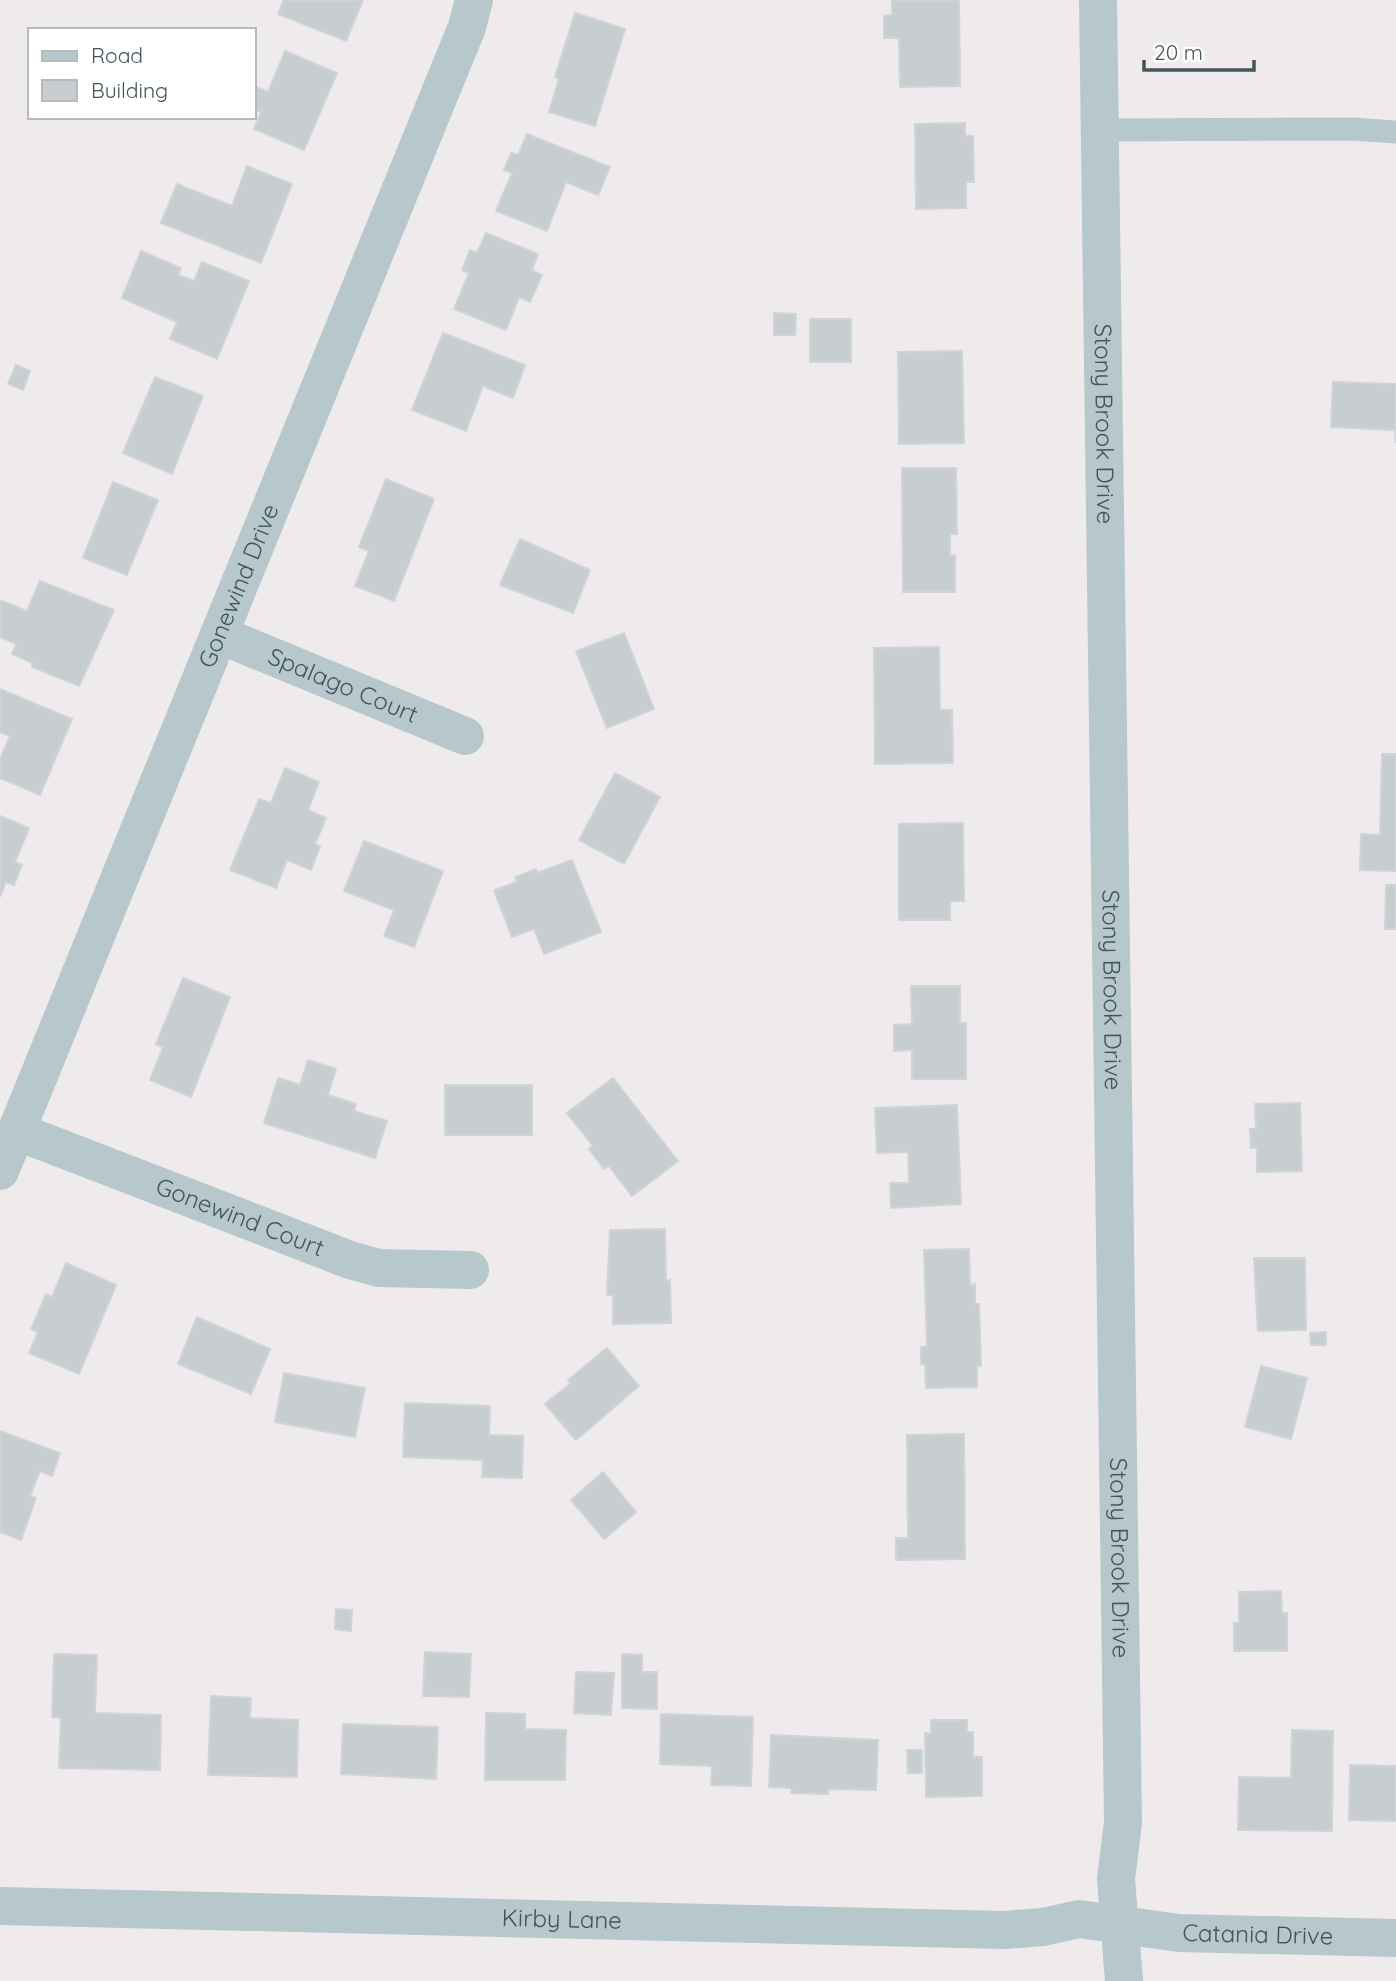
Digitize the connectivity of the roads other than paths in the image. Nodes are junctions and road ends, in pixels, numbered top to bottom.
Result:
1 (474, 0) edge
2 (1098, 0) edge
3 (1100, 130) junction
4 (1396, 132) edge
5 (220, 635) junction
6 (465, 736) dead end
7 (16, 1131) junction
8 (0, 1171) edge
9 (470, 1270) dead end
10 (0, 1906) edge
11 (1120, 1924) junction
12 (1396, 1938) edge
13 (1124, 1981) edge

1 - 5 street, Gonewind Drive
2 - 3 street, Stony Brook Drive
3 - 4 lane
3 - 11 street, Stony Brook Drive
5 - 6 street, Spalago Court
5 - 7 street, Gonewind Drive
7 - 8 street, Gonewind Drive
7 - 9 street, Gonewind Court
10 - 11 street, Kirby Lane
11 - 12 street, Catania Drive
11 - 13 street, Stony Brook Drive

